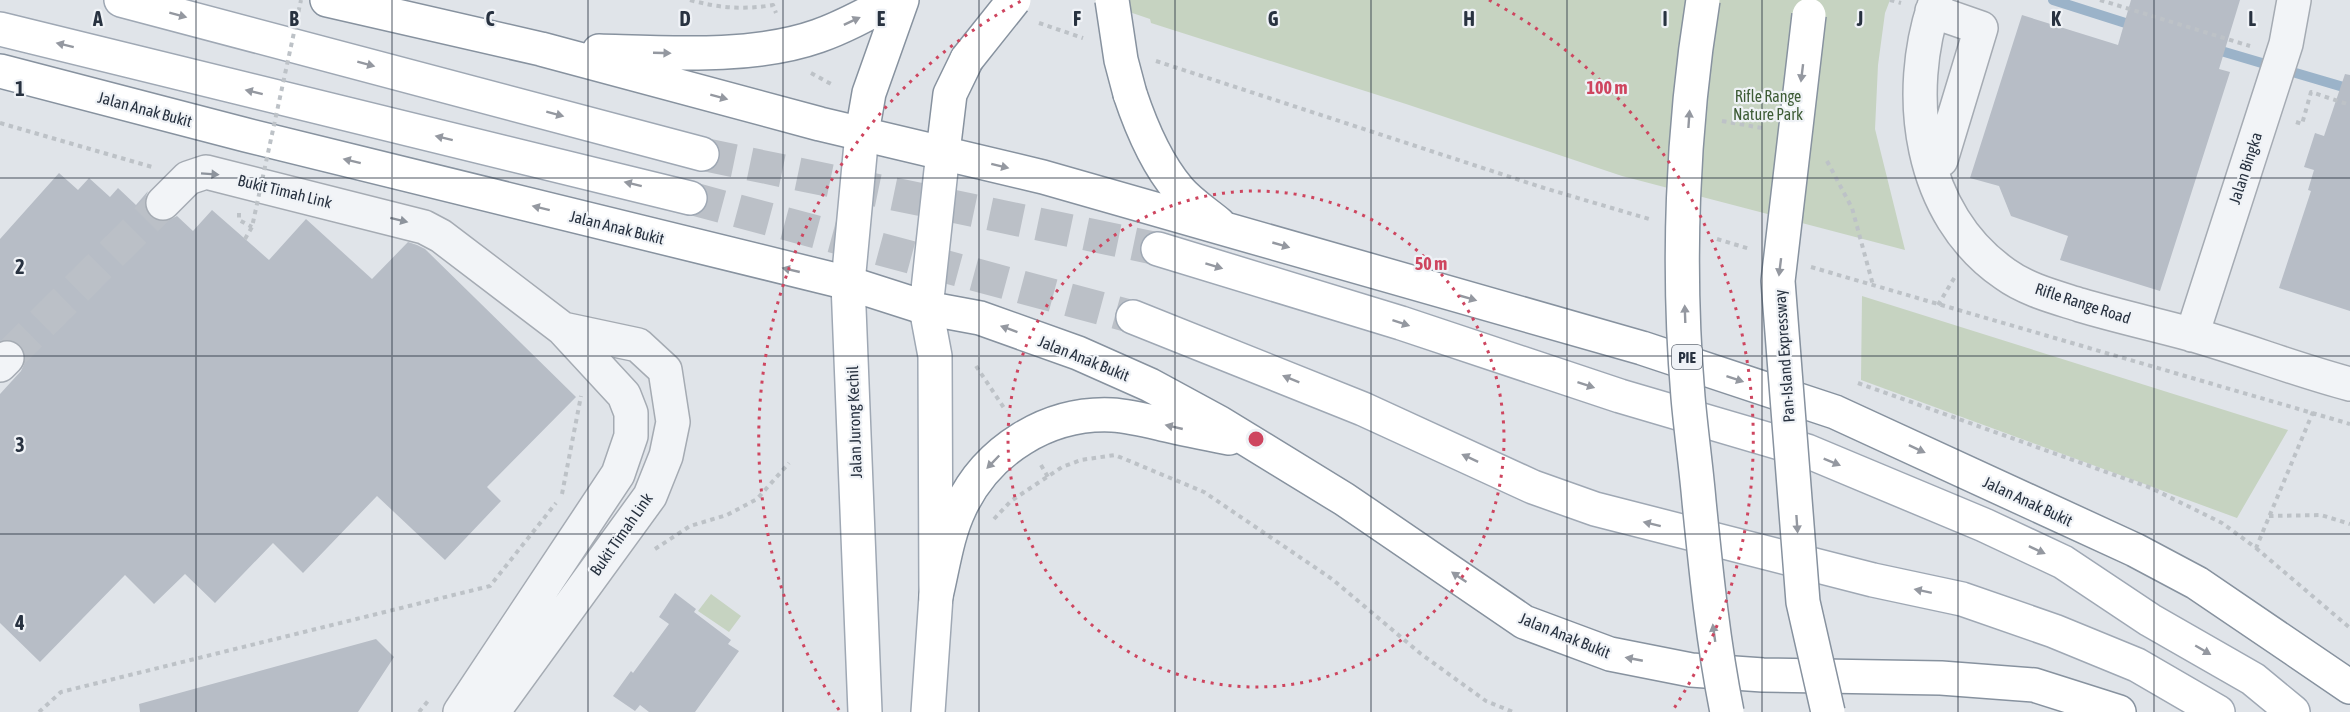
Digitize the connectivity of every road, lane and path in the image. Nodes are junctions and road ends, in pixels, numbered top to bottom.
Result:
1 (121, 0) edge
2 (301, 0) edge
3 (327, 0) edge
4 (690, 0) edge
5 (893, 0) edge
6 (902, 0) edge
7 (1014, 0) edge
8 (1112, 0) edge
9 (1703, 0) edge
10 (1814, 0) edge
11 (2100, 0) edge
12 (2294, 0) edge
13 (1934, 5) edge
14 (0, 29) edge
15 (789, 44) junction
16 (2286, 44) junction
17 (541, 49) junction
18 (0, 71) edge
19 (2267, 102) junction
20 (2350, 105) edge
21 (0, 123) edge
22 (862, 133) junction
23 (943, 152) junction
24 (1936, 152) junction
25 (702, 154) tunnel mouth
26 (188, 178) junction
27 (690, 198) tunnel mouth
28 (163, 203) tunnel mouth
29 (1224, 229) junction
30 (245, 239) dead end
31 (1158, 249) tunnel mouth
32 (848, 283) junction
33 (926, 308) junction
34 (1133, 317) tunnel mouth
35 (563, 329) junction
36 (2192, 335) junction
37 (2350, 384) edge
38 (582, 393) dead end
39 (1252, 442) junction
40 (789, 463) dead end
41 (618, 474) junction
42 (650, 496) junction
43 (2270, 516) dead end
44 (989, 524) dead end
45 (2350, 524) edge
46 (2256, 548) dead end
47 (648, 554) dead end
48 (936, 596) junction
49 (536, 626) junction
50 (2350, 628) edge
51 (2350, 687) edge
52 (39, 712) edge
53 (460, 712) edge
54 (493, 712) edge
55 (864, 712) edge
56 (928, 712) edge
57 (1513, 712) edge
58 (1727, 712) edge
59 (1828, 712) edge
60 (2119, 712) edge
61 (2218, 712) edge
62 (2293, 712) edge

1 -> 25 main road
2 - 30 path, bridge
3 - 17 main road, Jalan Anak Bukit
4 - 15 path
15 -> 5 main road
6 - 22 main road, Jalan Jurong Kechil
7 - 23 main road, bridge
8 - 29 main road, bridge
58 -> 9 main road, PIE, bridge
10 -> 59 main road, Pan-Island Expressway, bridge
11 - 16 path
12 - 16 street, Jalan Bingka
13 - 24 street, Rifle Range Road
13 - 24 street
27 -> 14 main road
17 -> 15 main road
16 - 19 street, Jalan Bingka
17 -> 22 main road, Jalan Anak Bukit
32 -> 18 main road, Jalan Anak Bukit
19 - 20 path
19 - 36 street, Jalan Bingka
21 - 26 path
22 - 23 main road, Jalan Anak Bukit
22 - 32 main road, Jalan Jurong Kechil
23 -> 29 main road, Jalan Anak Bukit
23 - 33 main road
24 - 36 street, Rifle Range Road
26 - 28 street
26 -> 35 street, Bukit Timah Link
29 -> 51 main road, Jalan Anak Bukit
31 -> 62 main road
32 - 33 main road, Jalan Anak Bukit
32 - 55 main road, Jalan Jurong Kechil
39 -> 33 main road, Jalan Anak Bukit
33 - 48 main road
61 -> 34 main road
35 - 41 street, Bukit Timah Link
35 - 42 street, Bukit Timah Link
36 - 37 street, Rifle Range Road
38 - 52 path
39 -> 48 main road
60 -> 39 main road, Jalan Anak Bukit
40 - 47 path
41 - 42 street
41 - 49 street, Bukit Timah Link
42 - 49 street, Bukit Timah Link
43 - 45 path
44 - 57 path
46 - 50 path
48 - 56 main road
49 - 53 street, Bukit Timah Link
49 - 54 street, Bukit Timah Link

